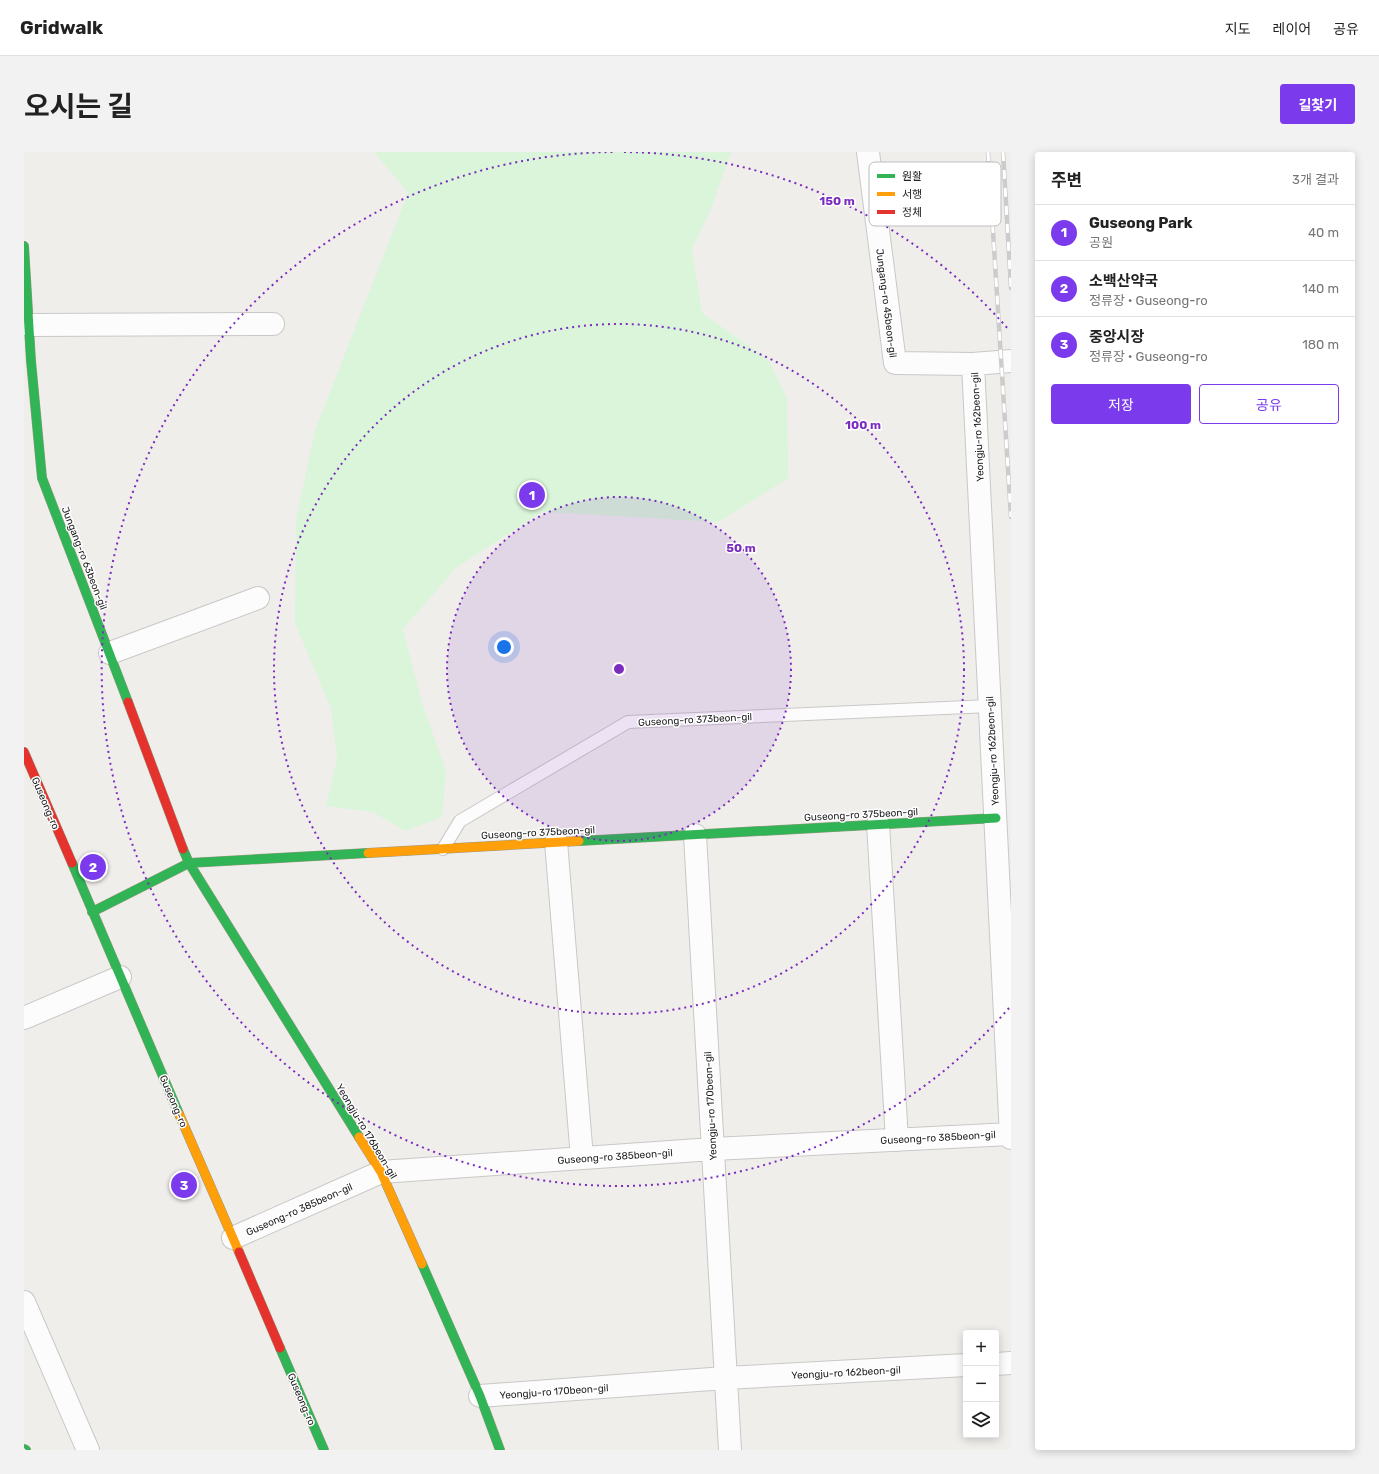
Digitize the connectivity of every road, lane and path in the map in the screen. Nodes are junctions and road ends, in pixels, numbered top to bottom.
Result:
1 (868, 152) edge
2 (869, 162) edge
3 (877, 226) edge
4 (24, 246) edge
5 (273, 324) dead end
6 (28, 325) junction
7 (1011, 361) edge
8 (27, 363) edge
9 (973, 364) junction
10 (258, 598) dead end
11 (110, 653) junction
12 (990, 706) junction
13 (24, 752) edge
14 (996, 818) junction
15 (878, 824) junction
16 (695, 835) junction
17 (556, 842) junction
18 (443, 849) junction
19 (189, 863) junction
20 (92, 912) junction
21 (120, 977) junction
22 (24, 1018) edge
23 (1011, 1134) edge
24 (1011, 1138) edge
25 (897, 1140) junction
26 (713, 1149) junction
27 (582, 1158) junction
28 (381, 1172) junction
29 (233, 1238) junction
30 (24, 1302) edge
31 (1011, 1363) edge
32 (999, 1364) edge
33 (963, 1365) edge
34 (725, 1378) junction
35 (480, 1396) junction
36 (88, 1450) edge
37 (324, 1450) edge
38 (500, 1450) edge
39 (730, 1450) edge

1 - 2 street, Jungang-ro 45beon-gil
3 - 9 street, Jungang-ro 45beon-gil
4 - 6 street, Jungang-ro 63beon-gil
5 - 6 street
6 - 8 street, Jungang-ro 63beon-gil
7 - 9 street, Jungang-ro 45beon-gil
8 - 11 street, Jungang-ro 63beon-gil
9 - 12 street, Yeongju-ro 162beon-gil
10 - 11 street
11 - 19 street, Jungang-ro 63beon-gil
12 - 14 street, Yeongju-ro 162beon-gil
12 - 18 lane, Guseong-ro 373beon-gil
13 - 20 street, Guseong-ro
14 - 15 street, Guseong-ro 375beon-gil
14 - 23 street, Yeongju-ro 162beon-gil
15 - 16 street, Guseong-ro 375beon-gil
15 - 25 street
16 - 17 street, Guseong-ro 375beon-gil
16 - 26 street, Yeongju-ro 170beon-gil
17 - 18 street, Guseong-ro 375beon-gil
17 - 27 street
18 - 19 street, Guseong-ro 375beon-gil
19 - 20 street, Guseong-ro 375beon-gil
19 - 28 street, Yeongju-ro 176beon-gil
20 - 21 street, Guseong-ro
21 - 22 street
21 - 29 street, Guseong-ro
23 - 24 street, Yeongju-ro 162beon-gil
23 - 25 street, Guseong-ro 385beon-gil
25 - 26 street, Guseong-ro 385beon-gil
26 - 27 street, Guseong-ro 385beon-gil
26 - 34 street, Yeongju-ro 170beon-gil
27 - 28 street, Guseong-ro 385beon-gil
28 - 29 street, Guseong-ro 385beon-gil
28 - 35 street, Yeongju-ro 176beon-gil
29 - 37 street, Guseong-ro
30 - 36 street
31 - 32 street
33 - 34 street, Yeongju-ro 162beon-gil
34 - 35 street, Yeongju-ro 170beon-gil
34 - 39 street, Yeongju-ro 170beon-gil
35 - 38 street, Yeongju-ro 176beon-gil

